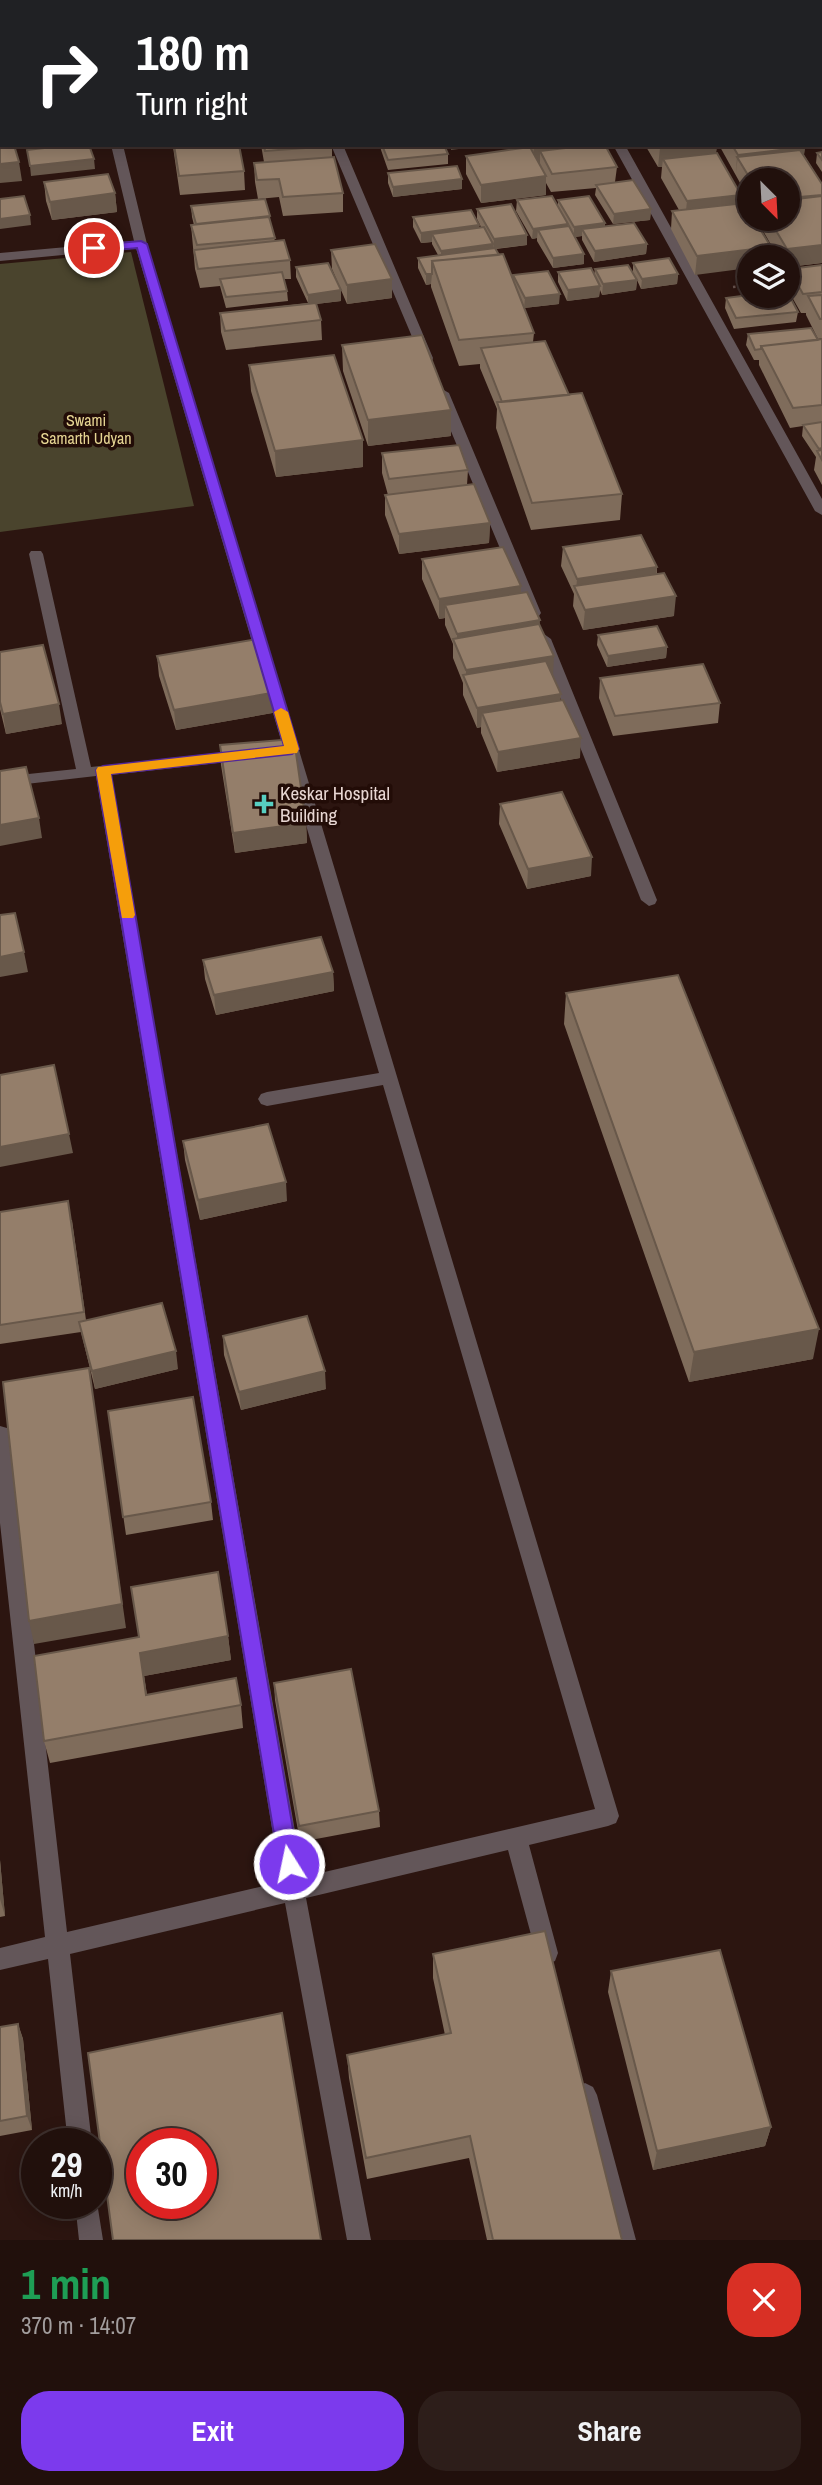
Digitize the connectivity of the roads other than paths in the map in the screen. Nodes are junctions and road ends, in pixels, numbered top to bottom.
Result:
1 (117, 147) edge
2 (338, 147) edge
3 (620, 147) edge
4 (141, 244) junction
5 (0, 257) edge
6 (822, 511) edge
7 (36, 554) dead end
8 (278, 751) junction
9 (94, 771) junction
10 (0, 782) edge
11 (649, 900) dead end
12 (389, 1079) junction
13 (268, 1099) dead end
14 (0, 1434) edge
15 (516, 1839) junction
16 (294, 1891) junction
17 (58, 1947) junction
18 (0, 1959) edge
19 (552, 1972) edge
20 (581, 2079) edge
21 (78, 2128) edge
22 (89, 2219) edge
23 (91, 2240) edge
24 (359, 2240) edge
25 (624, 2240) edge

1 - 4 street
2 - 11 street
3 - 6 street
4 - 5 street
4 - 8 street
7 - 9 street
8 - 9 street
8 - 12 street
9 - 10 street
9 - 16 street
12 - 13 street
12 - 15 street
14 - 17 street
15 - 16 street
15 - 19 street
16 - 17 street
16 - 24 street
17 - 18 street
17 - 21 street
20 - 25 street
22 - 23 street

